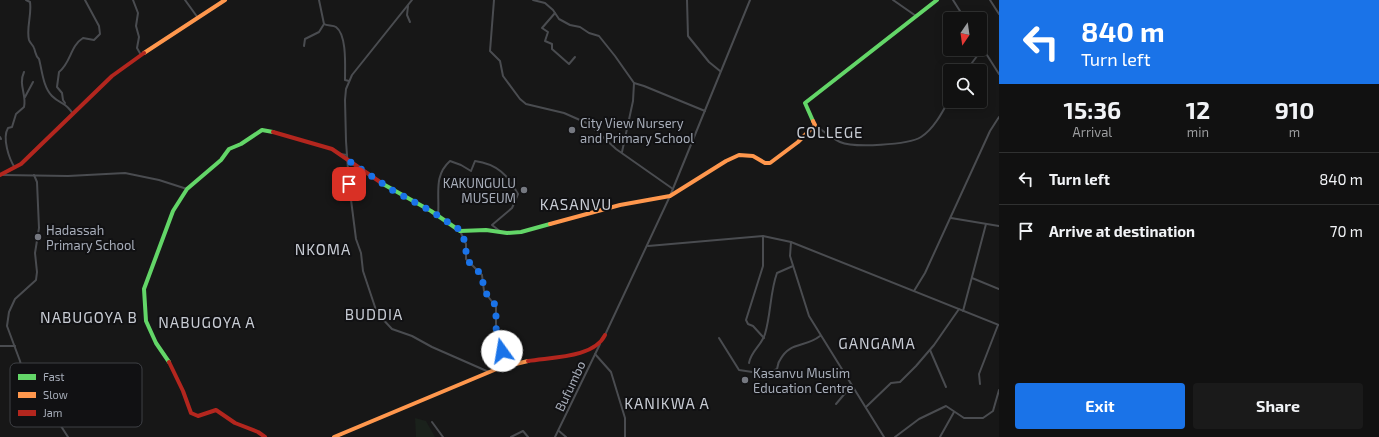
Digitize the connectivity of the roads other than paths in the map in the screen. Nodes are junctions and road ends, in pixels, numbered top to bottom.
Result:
1 (26, 0) edge
2 (85, 0) edge
3 (133, 0) edge
4 (185, 0) edge
5 (225, 0) edge
6 (319, 0) edge
7 (412, 0) edge
8 (494, 0) edge
9 (533, 0) edge
10 (687, 0) edge
11 (750, 0) edge
12 (893, 0) edge
13 (937, 0) edge
14 (953, 0) edge
15 (990, 0) edge
16 (408, 5) junction
17 (961, 12) edge
18 (555, 14) junction
19 (999, 14) edge
20 (916, 16) junction
21 (199, 19) junction
22 (410, 22) dead end
23 (324, 24) junction
24 (304, 46) dead end
25 (987, 54) edge
26 (141, 55) junction
27 (575, 57) dead end
28 (720, 71) junction
29 (24, 72) dead end
30 (999, 74) edge
31 (349, 81) junction
32 (33, 82) dead end
33 (634, 84) junction
34 (25, 98) junction
35 (66, 103) junction
36 (944, 108) edge
37 (705, 111) junction
38 (73, 114) junction
39 (999, 117) edge
40 (814, 124) junction
41 (622, 152) junction
42 (340, 154) junction
43 (347, 155) junction
44 (349, 161) junction
45 (15, 168) junction
46 (2, 175) edge
47 (34, 175) junction
48 (187, 189) junction
49 (674, 189) junction
50 (670, 196) junction
51 (438, 216) junction
52 (951, 218) junction
53 (986, 224) junction
54 (999, 226) edge
55 (460, 230) junction
56 (468, 232) junction
57 (501, 232) junction
58 (763, 236) junction
59 (464, 238) junction
60 (791, 242) junction
61 (648, 246) junction
62 (793, 266) junction
63 (972, 278) junction
64 (999, 289) edge
65 (914, 291) junction
66 (959, 309) junction
67 (963, 310) junction
68 (999, 325) edge
69 (605, 335) joint
70 (820, 336) junction
71 (719, 338) dead end
72 (764, 338) junction
73 (601, 343) junction
74 (0, 346) edge
75 (15, 346) junction
76 (930, 350) junction
77 (595, 354) junction
78 (19, 363) edge
79 (749, 363) dead end
80 (508, 365) junction
81 (489, 372) junction
82 (980, 384) dead end
83 (852, 385) junction
84 (946, 387) dead end
85 (999, 390) edge
86 (836, 404) dead end
87 (865, 407) junction
88 (954, 412) junction
89 (432, 422) dead end
90 (62, 427) edge
91 (559, 431) junction
92 (68, 437) edge
93 (265, 437) edge
94 (334, 437) edge
95 (443, 437) edge
96 (511, 437) edge
97 (528, 437) edge
98 (556, 437) edge
99 (566, 437) edge
100 (625, 437) edge
101 (884, 437) edge
102 (895, 437) edge
103 (940, 437) edge

1 - 35 street
2 - 35 street
3 - 26 street
4 - 21 street
5 - 21 street
6 - 23 street
7 - 16 street
8 - 41 street
9 - 18 street
10 - 28 street
11 - 28 street
12 - 20 street
13 - 20 street
14 - 17 street
15 - 19 street
16 - 22 street
16 - 31 street
18 - 27 street
18 - 33 street
20 - 40 street
21 - 26 street
23 - 24 street
23 - 31 street
25 - 30 street
26 - 38 street
28 - 37 street
29 - 34 street
31 - 43 street
32 - 34 street
33 - 37 street
33 - 41 street
34 - 45 street
35 - 38 street
36 - 40 street
37 - 49 street
38 - 45 street
39 - 52 street
40 - 50 street
41 - 49 street
42 - 43 street
42 - 44 street
42 - 48 street
43 - 44 street
44 - 51 street
44 - 81 street
45 - 46 street
46 - 47 street
47 - 48 street
47 - 75 street
48 - 93 street
49 - 50 street
50 - 57 street
50 - 61 street
51 - 55 street
51 - 57 street
52 - 53 street
52 - 65 street
53 - 54 street
53 - 63 street
55 - 56 street
55 - 59 street
56 - 57 street
56 - 59 street
58 - 60 street
58 - 61 street
58 - 72 street
59 - 80 street
60 - 62 street
60 - 65 street
61 - 69 street
62 - 70 street
62 - 72 street
63 - 64 street
63 - 67 street
65 - 66 street
66 - 67 street
66 - 76 street
67 - 68 street
68 - 82 street
69 - 73 street
70 - 71 street
70 - 83 street
72 - 79 street
73 - 77 street, Bufumbo
73 - 80 street
74 - 75 street
75 - 78 street
76 - 84 street
76 - 87 street
77 - 91 street, Bufumbo
77 - 100 street
80 - 81 street
81 - 94 street
83 - 86 street
83 - 87 street
85 - 88 street
87 - 101 street
88 - 102 street
88 - 103 street
89 - 95 street
90 - 92 street
91 - 98 street, Bufumbo
91 - 99 street
96 - 97 street

